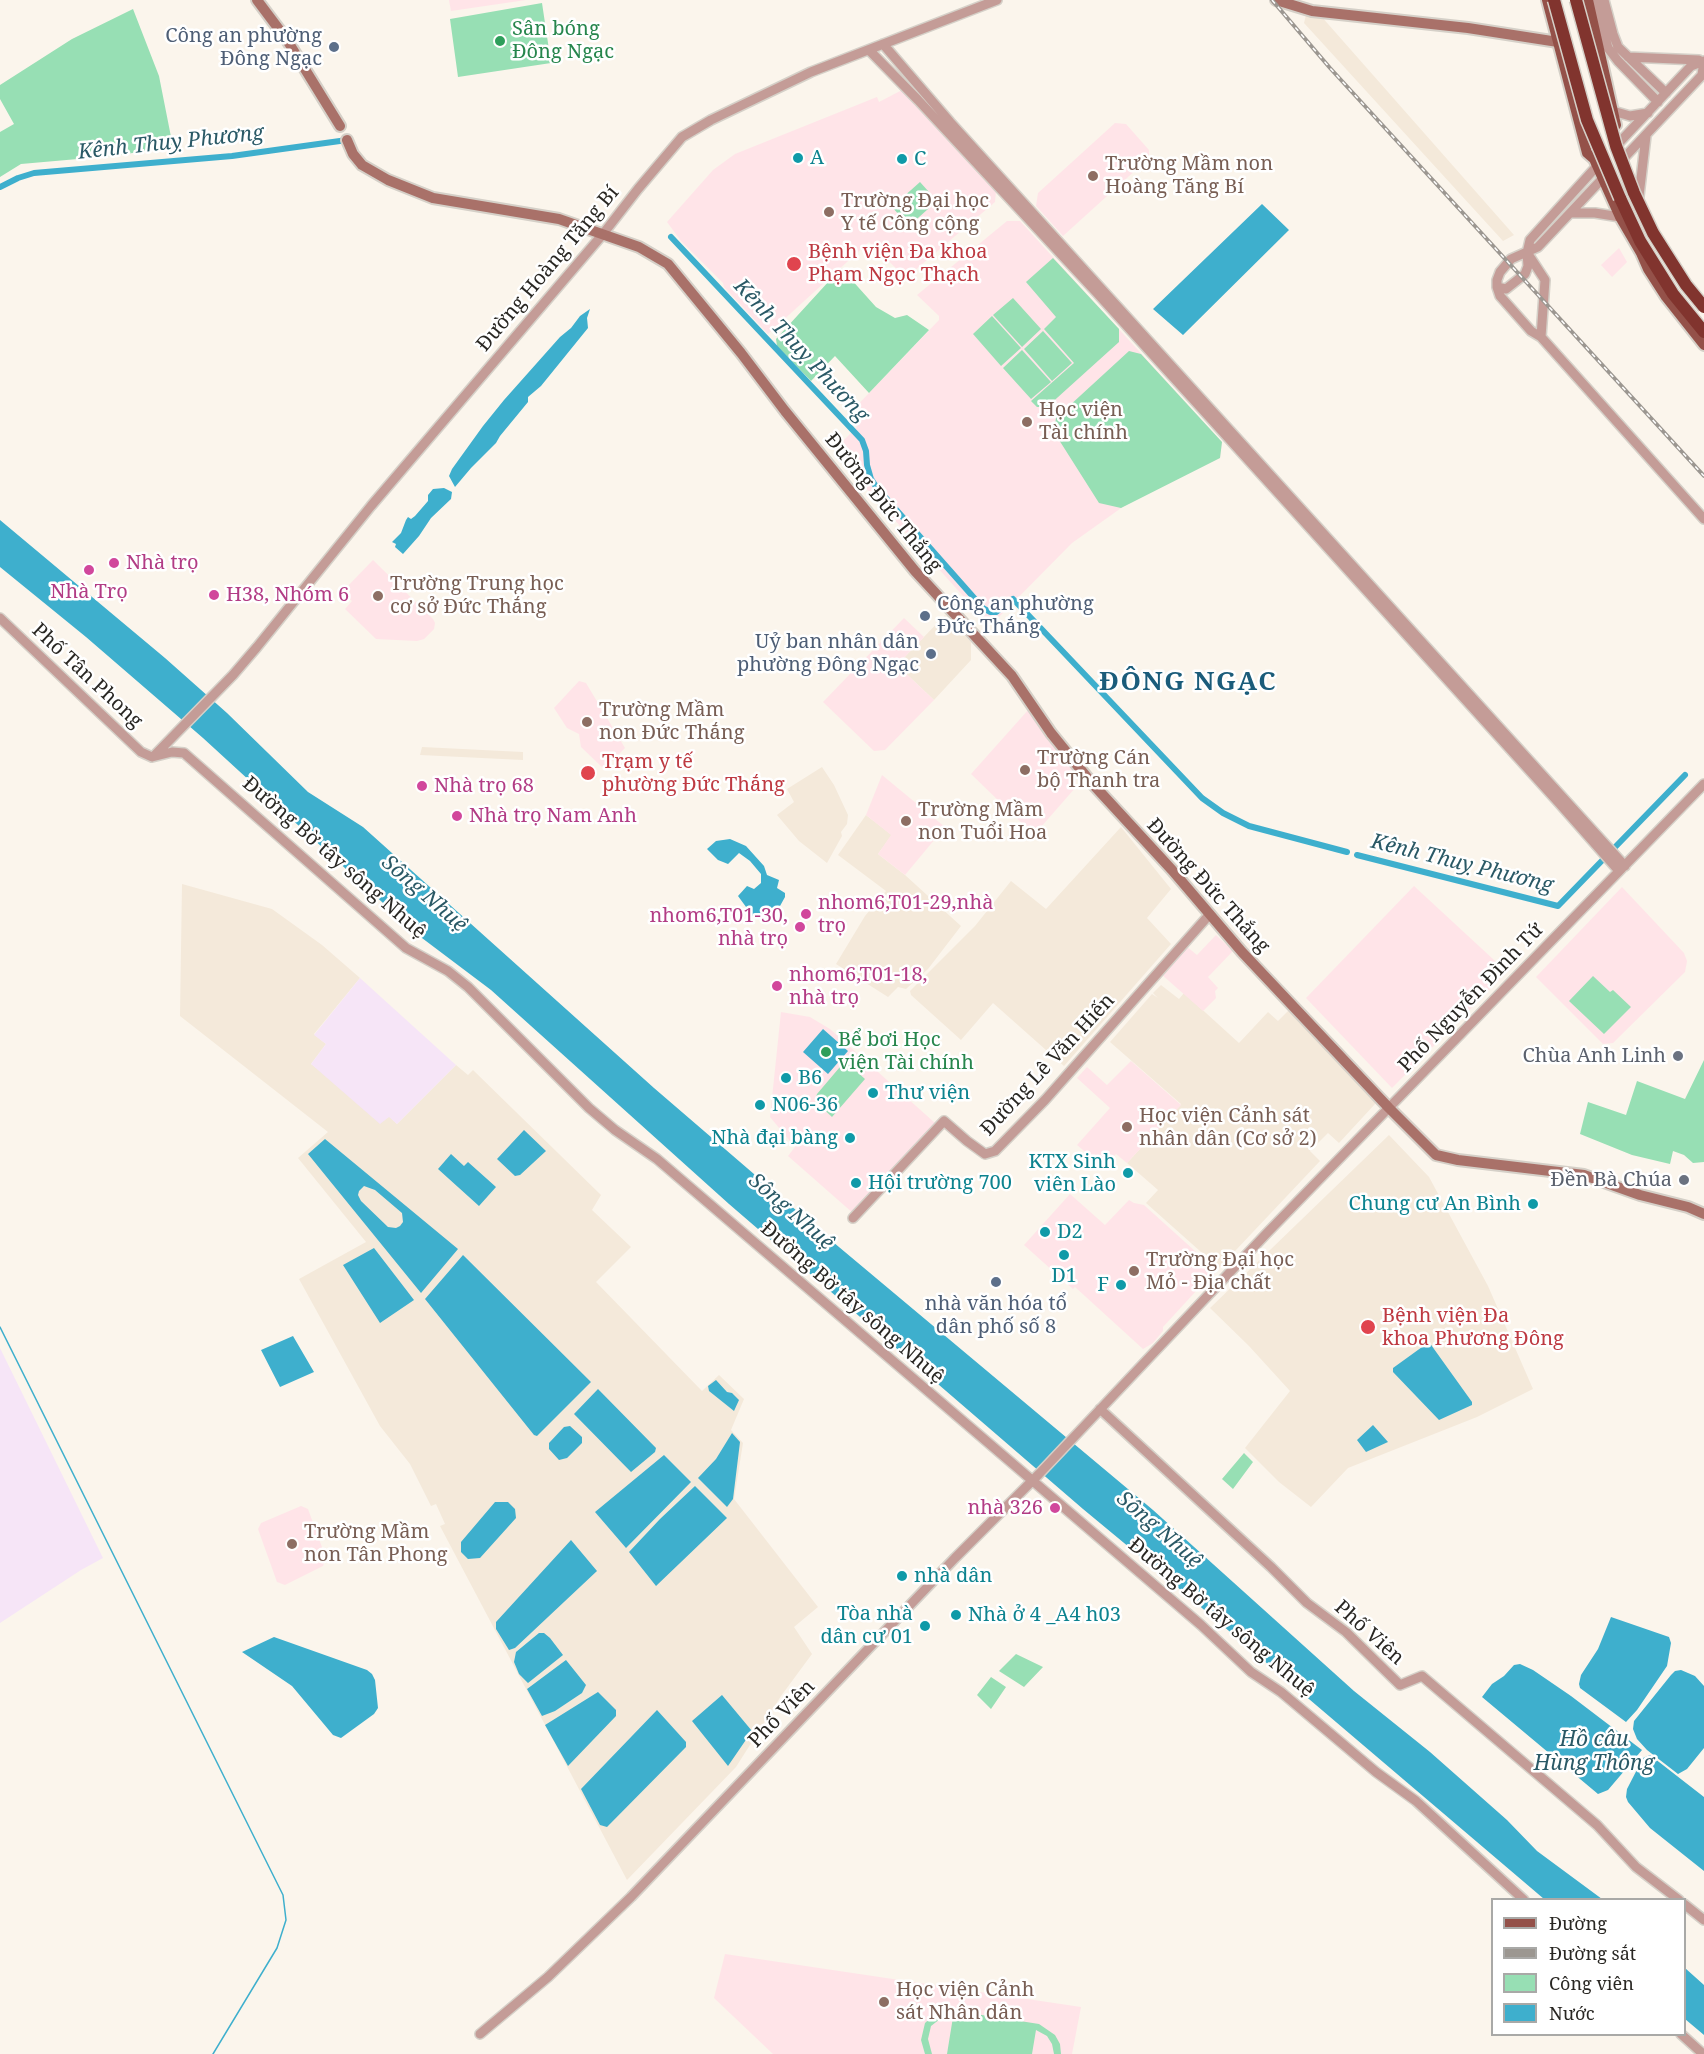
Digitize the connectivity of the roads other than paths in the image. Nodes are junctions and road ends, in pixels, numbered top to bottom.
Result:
1 (257, 0) edge
2 (997, 0) edge
3 (1276, 0) edge
4 (1301, 0) edge
5 (1547, 0) edge
6 (1557, 0) edge
7 (1579, 0) edge
8 (1588, 0) edge
9 (1595, 0) edge
10 (1604, 0) edge
11 (1312, 11) junction
12 (1558, 42) junction
13 (883, 44) junction
14 (869, 50) junction
15 (1628, 57) junction
16 (1704, 61) edge
17 (1666, 93) junction
18 (1658, 102) junction
19 (1613, 111) junction
20 (1648, 112) junction
21 (340, 126) dead end
22 (1646, 136) junction
23 (347, 140) dead end
24 (1617, 144) junction
25 (1623, 159) junction
26 (1596, 162) junction
27 (1603, 178) junction
28 (1574, 192) junction
29 (1639, 196) junction
30 (1582, 201) junction
31 (1570, 213) junction
32 (1595, 213) junction
33 (1620, 217) junction
34 (603, 234) junction
35 (1527, 253) junction
36 (1641, 253) junction
37 (1692, 286) junction
38 (1497, 287) junction
39 (1704, 300) edge
40 (1704, 306) edge
41 (1704, 334) edge
42 (1541, 337) junction
43 (1704, 345) edge
44 (1704, 519) edge
45 (0, 618) edge
46 (152, 757) junction
47 (1704, 784) edge
48 (1603, 847) junction
49 (1622, 869) junction
50 (1210, 914) junction
51 (1389, 1108) junction
52 (1704, 1214) edge
53 (852, 1218) dead end
54 (1100, 1409) junction
55 (1035, 1478) junction
56 (1523, 1898) edge
57 (1677, 1898) edge
58 (1686, 1906) edge
59 (1704, 1920) edge
60 (480, 2034) dead end
61 (1684, 2036) edge
62 (1702, 2054) edge

1 - 21 main road
2 - 13 street, Đường Hoàng Tăng Bí
3 - 11 main road
4 - 11 main road
5 - 12 main road
6 - 26 main road
6 - 41 highway, bridge
7 - 24 highway, bridge
8 - 19 main road
9 - 18 street
10 - 15 street
11 - 12 main road
12 - 26 main road
13 - 14 street, Đường Hoàng Tăng Bí
13 - 48 street
14 - 34 street, Đường Hoàng Tăng Bí
14 - 48 street
15 - 16 street
15 - 17 street
16 - 17 street
16 - 22 street
17 - 18 street
18 - 20 street
19 - 20 street
19 - 24 main road
20 - 24 street
22 - 25 street
22 - 29 street
23 - 34 main road, Đường Đức Thắng
24 - 25 main road
24 - 26 main road
24 - 40 highway, bridge
25 - 27 main road
25 - 29 main road
26 - 27 main road
26 - 28 street
27 - 30 street
27 - 33 main road
28 - 30 street
28 - 35 street
29 - 37 main road
30 - 31 street
30 - 32 street
31 - 32 street
31 - 35 street
32 - 33 street
33 - 36 main road
34 - 46 street, Đường Hoàng Tăng Bí
34 - 50 main road, Đường Đức Thắng
35 - 38 street
35 - 38 street
35 - 42 street
36 - 41 main road
36 - 43 main road
37 - 39 main road
37 - 40 main road
38 - 42 street
42 - 44 street
45 - 46 street, Phố Tân Phong
46 - 55 street, Đường Bờ tây sông Nhuệ
47 - 49 street, Phố Nguyễn Đình Tứ
48 - 49 street
49 - 51 street, Phố Nguyễn Đình Tứ
50 - 51 main road, Đường Đức Thắng
50 - 53 street, Đường Lê Văn Hiến
51 - 52 main road, Đường Đức Thắng
51 - 54 street, Phố Viên
54 - 55 street, Phố Viên
54 - 57 street, Phố Viên
55 - 56 street, Đường Bờ tây sông Nhuệ
55 - 60 street, Phố Viên
58 - 59 street
61 - 62 street

